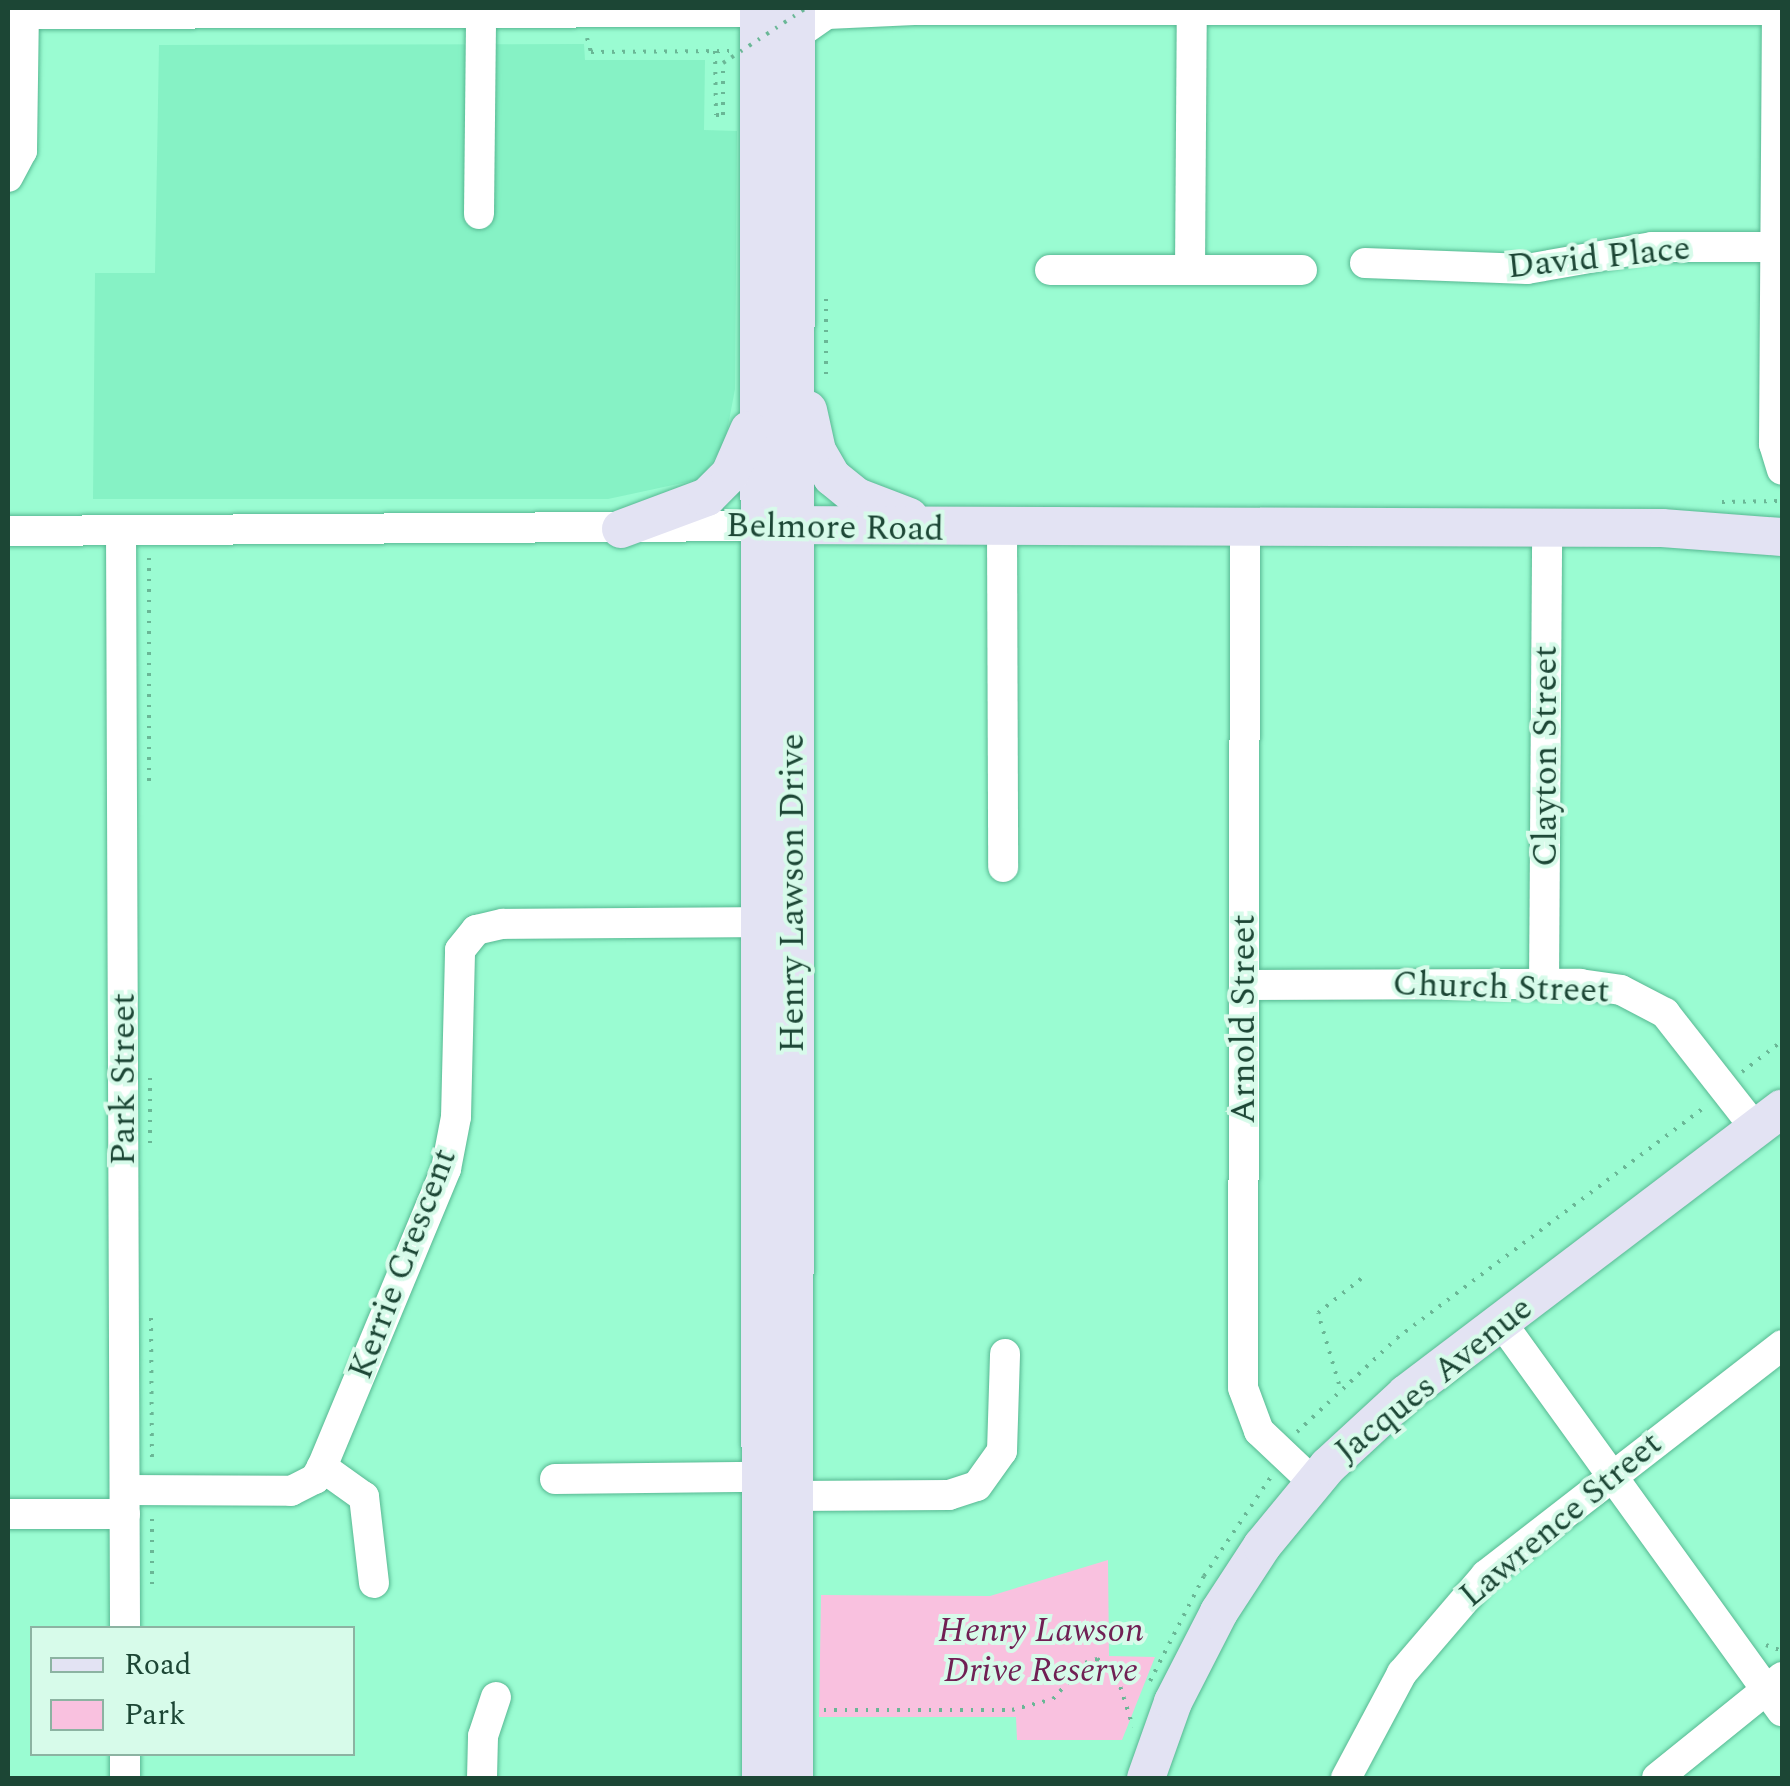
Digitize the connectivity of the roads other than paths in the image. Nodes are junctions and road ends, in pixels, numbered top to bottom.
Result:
1 (1192, 8) edge
2 (758, 10) edge
3 (1780, 10) edge
4 (481, 13) junction
5 (16, 14) edge
6 (799, 17) edge
7 (8, 178) edge
8 (479, 214) dead end
9 (1775, 247) junction
10 (1365, 263) dead end
11 (1050, 270) dead end
12 (1190, 270) junction
13 (1302, 270) dead end
14 (791, 319) junction
15 (755, 413) junction
16 (1782, 470) edge
17 (1782, 519) edge
18 (795, 523) junction
19 (756, 526) junction
20 (621, 528) junction
21 (1244, 528) junction
22 (1547, 528) junction
23 (1662, 528) junction
24 (942, 529) junction
25 (8, 530) edge
26 (121, 530) junction
27 (1002, 530) junction
28 (1782, 537) edge
29 (1003, 867) dead end
30 (759, 922) junction
31 (1544, 984) junction
32 (1244, 986) junction
33 (1769, 1119) edge
34 (1501, 1322) junction
35 (1782, 1345) edge
36 (1005, 1354) dead end
37 (322, 1467) junction
38 (1614, 1472) junction
39 (555, 1479) dead end
40 (1313, 1482) junction
41 (777, 1487) junction
42 (134, 1498) junction
43 (8, 1514) edge
44 (374, 1583) dead end
45 (125, 1626) edge
46 (1778, 1692) edge
47 (496, 1697) dead end
48 (482, 1778) edge
49 (761, 1778) edge
50 (794, 1778) edge
51 (1146, 1778) edge
52 (1346, 1778) edge
53 (1657, 1778) edge

1 - 3 street
1 - 6 street
1 - 12 street
2 - 4 street
2 - 15 main road, Henry Lawson Drive
3 - 9 street
4 - 5 street
4 - 8 street
5 - 7 street
6 - 14 main road, Henry Lawson Drive
9 - 10 street, David Place
9 - 16 street
11 - 12 street
12 - 13 street
14 - 18 main road, Henry Lawson Drive
14 - 24 main road
15 - 19 main road, Henry Lawson Drive
15 - 20 main road
17 - 23 main road, Belmore Road
18 - 19 main road, Belmore Road
18 - 24 main road, Belmore Road
18 - 41 main road, Henry Lawson Drive
19 - 20 street, Belmore Road
19 - 30 main road, Henry Lawson Drive
20 - 26 street, Belmore Road
21 - 22 main road, Belmore Road
21 - 27 main road, Belmore Road
21 - 32 street, Arnold Street
22 - 23 main road, Belmore Road
22 - 31 street, Clayton Street
23 - 28 main road, Belmore Road
24 - 27 main road, Belmore Road
25 - 26 street, Belmore Road
26 - 42 street, Park Street
27 - 29 street
30 - 37 street, Kerrie Crescent
30 - 41 main road, Henry Lawson Drive
31 - 32 street, Church Street
31 - 33 street, Church Street
32 - 40 street, Arnold Street
33 - 34 main road, Jacques Avenue
34 - 38 street
34 - 40 main road, Jacques Avenue
35 - 38 street, Lawrence Street
36 - 41 street
37 - 42 street
37 - 44 street
38 - 46 street
38 - 52 street, Lawrence Street
39 - 41 street
40 - 51 main road, Jacques Avenue
41 - 49 main road, Henry Lawson Drive
41 - 50 main road, Henry Lawson Drive
42 - 43 street
42 - 45 street, Park Street
46 - 53 street
47 - 48 street

